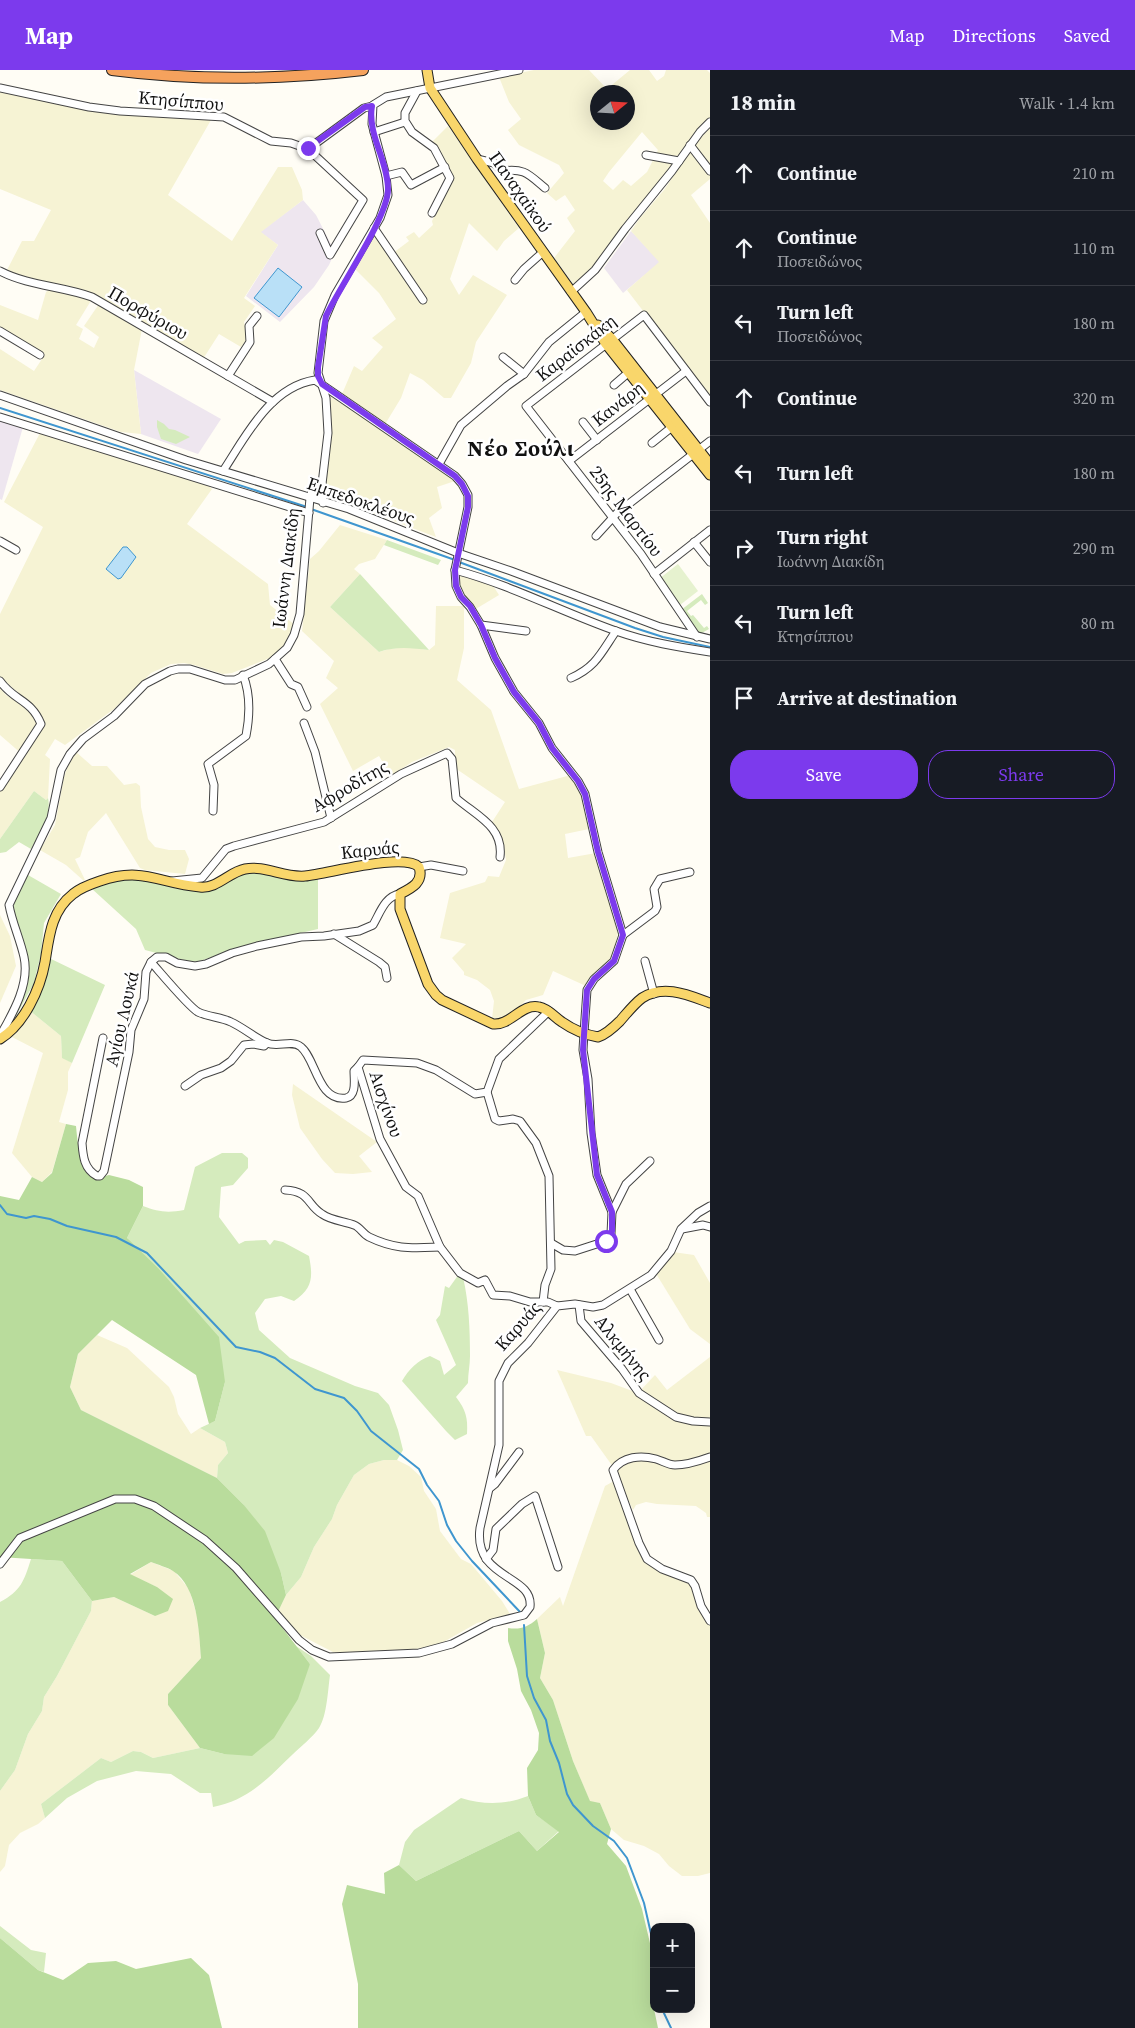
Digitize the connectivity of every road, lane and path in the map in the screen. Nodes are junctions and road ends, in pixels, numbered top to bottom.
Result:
1 (112, 70) edge
2 (363, 70) edge
3 (427, 70) edge
4 (519, 70) edge
5 (0, 88) edge
6 (430, 88) junction
7 (417, 91) junction
8 (372, 106) junction
9 (405, 122) junction
10 (710, 122) edge
11 (374, 132) junction
12 (690, 145) junction
13 (308, 148) junction
14 (646, 156) dead end
15 (477, 159) junction
16 (679, 161) junction
17 (445, 167) junction
18 (710, 171) edge
19 (386, 176) junction
20 (545, 188) dead end
21 (432, 213) dead end
22 (374, 228) junction
23 (320, 233) dead end
24 (542, 253) junction
25 (0, 271) edge
26 (515, 280) dead end
27 (571, 292) junction
28 (423, 300) dead end
29 (586, 312) junction
30 (257, 316) dead end
31 (0, 331) edge
32 (609, 341) junction
33 (40, 356) dead end
34 (503, 357) dead end
35 (686, 370) junction
36 (629, 372) junction
37 (524, 374) junction
38 (228, 376) junction
39 (322, 384) junction
40 (614, 385) dead end
41 (0, 395) edge
42 (653, 396) junction
43 (273, 402) junction
44 (710, 402) edge
45 (526, 406) joint
46 (0, 417) edge
47 (583, 422) dead end
48 (672, 426) junction
49 (597, 440) junction
50 (710, 440) edge
51 (652, 443) dead end
52 (696, 452) junction
53 (569, 461) junction
54 (439, 464) junction
55 (710, 464) edge
56 (223, 471) junction
57 (710, 475) edge
58 (322, 484) junction
59 (310, 498) junction
60 (323, 503) junction
61 (309, 514) junction
62 (613, 516) junction
63 (710, 530) edge
64 (596, 536) dead end
65 (0, 540) edge
66 (694, 542) junction
67 (16, 550) dead end
68 (458, 553) junction
69 (710, 562) edge
70 (455, 567) junction
71 (654, 574) junction
72 (481, 625) junction
73 (526, 631) dead end
74 (616, 631) junction
75 (705, 637) edge
76 (710, 652) edge
77 (275, 660) junction
78 (243, 675) junction
79 (571, 678) dead end
80 (0, 681) edge
81 (307, 707) dead end
82 (304, 723) dead end
83 (0, 787) edge
84 (213, 811) dead end
85 (331, 818) junction
86 (500, 857) dead end
87 (420, 867) junction
88 (463, 871) dead end
89 (690, 872) dead end
90 (172, 881) junction
91 (400, 894) junction
92 (334, 934) junction
93 (623, 935) junction
94 (645, 961) dead end
95 (152, 962) junction
96 (387, 978) dead end
97 (654, 994) junction
98 (710, 1003) edge
99 (549, 1011) junction
100 (584, 1033) junction
101 (0, 1038) edge
102 (103, 1038) dead end
103 (267, 1043) junction
104 (358, 1067) junction
105 (185, 1086) dead end
106 (488, 1092) junction
107 (650, 1161) dead end
108 (285, 1190) dead end
109 (710, 1206) edge
110 (612, 1212) junction
111 (710, 1227) edge
112 (681, 1229) junction
113 (551, 1243) junction
114 (440, 1247) junction
115 (630, 1289) junction
116 (543, 1302) junction
117 (580, 1305) junction
118 (557, 1306) junction
119 (659, 1340) dead end
120 (710, 1422) edge
121 (519, 1452) dead end
122 (710, 1457) edge
123 (490, 1488) junction
124 (486, 1559) junction
125 (0, 1564) edge
126 (558, 1567) dead end
127 (709, 1618) edge

1 - 2 highway
3 - 6 main road
4 - 6 street
5 - 13 street, Κτησίππου
6 - 7 street
6 - 15 main road, Παναχαϊκού
7 - 8 street
7 - 9 street
8 - 11 street
8 - 13 street
9 - 11 street
9 - 17 street
10 - 12 street
11 - 19 street
12 - 16 street
12 - 18 street
13 - 23 street
14 - 16 street
15 - 20 street
15 - 24 main road, Παναχαϊκού
16 - 27 street
17 - 19 street
17 - 21 street
19 - 22 street
22 - 28 street
22 - 39 street
24 - 26 street
24 - 27 main road, Παναχαϊκού
25 - 38 street, Πορφύριου
27 - 29 main road, Παναχαϊκού
29 - 32 main road, Παναχαϊκού
29 - 37 street
30 - 38 street
31 - 33 street
32 - 35 street, Καραϊσκάκη
32 - 36 main road, Παναχαϊκού
32 - 42 main road, Παναχαϊκού
32 - 45 street, Καραϊσκάκη
34 - 37 street
35 - 42 street, Κανάρη
35 - 44 street
36 - 40 street
36 - 42 main road, Παναχαϊκού
37 - 54 street
38 - 43 street, Πορφύριου
39 - 43 street
39 - 54 street
39 - 58 street
41 - 56 street, Εμπεδοκλέους
42 - 48 main road, Παναχαϊκού
42 - 49 street, Κανάρη
42 - 52 main road, Παναχαϊκού
43 - 56 street
45 - 53 street, 25ης Μαρτίου
46 - 61 street
47 - 49 street
48 - 51 street
48 - 52 main road, Παναχαϊκού
49 - 53 street, Κανάρη
50 - 52 street
52 - 55 main road, Παναχαϊκού
52 - 57 main road, Παναχαϊκού
52 - 62 street
53 - 62 street, 25ης Μαρτίου
54 - 68 street
56 - 59 street, Εμπεδοκλέους
58 - 59 street, Ιωάννη Διακίδη
58 - 60 street
59 - 60 street, Εμπεδοκλέους
59 - 61 street, Ιωάννη Διακίδη
60 - 68 street, Εμπεδοκλέους
61 - 77 street, Ιωάννη Διακίδη
62 - 64 street
62 - 71 street, 25ης Μαρτίου
63 - 66 street
65 - 67 street
66 - 69 street
66 - 71 street
68 - 70 street
68 - 75 street, Εμπεδοκλέους
70 - 72 street
70 - 74 street
71 - 75 street, 25ης Μαρτίου
72 - 73 street
72 - 93 street
74 - 76 street
74 - 79 street
77 - 78 street, Ιωάννη Διακίδη
77 - 81 street
78 - 84 street
78 - 101 street, Ιωάννη Διακίδη
80 - 83 street
82 - 85 street
85 - 86 street, Αφροδίτης
85 - 90 street, Αφροδίτης
87 - 88 street
87 - 90 main road, Καρυάς
87 - 91 main road, Καρυάς
89 - 93 street
90 - 101 main road, Καρυάς
91 - 92 street, Αγίου Λουκά
91 - 99 main road
92 - 95 street, Αγίου Λουκά
92 - 96 street
93 - 100 street
94 - 97 street
95 - 102 street, Αγίου Λουκά
95 - 103 street
97 - 98 main road
97 - 100 main road
99 - 100 main road
99 - 106 street
100 - 110 street
103 - 104 street
103 - 105 street
104 - 106 street, Αισχίνου
104 - 114 street, Αισχίνου
106 - 113 street
107 - 110 street
108 - 114 street
109 - 112 street, Καρυάς
110 - 113 street
111 - 112 street
112 - 115 street, Καρυάς
113 - 116 street
114 - 116 street, Αισχίνου
115 - 117 street, Καρυάς
115 - 119 street
116 - 118 street
117 - 118 street, Καρυάς
117 - 120 street, Αλκμήνης
118 - 123 street, Καρυάς
121 - 123 street
122 - 127 street
123 - 124 street, Καρυάς
124 - 125 street
124 - 126 street

